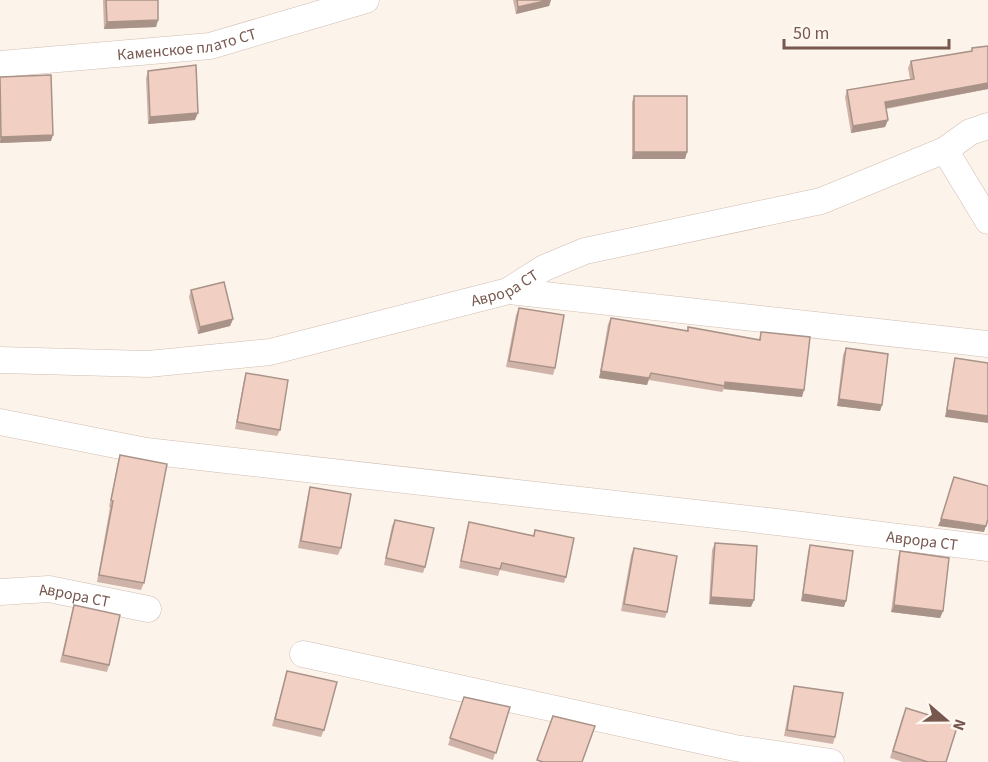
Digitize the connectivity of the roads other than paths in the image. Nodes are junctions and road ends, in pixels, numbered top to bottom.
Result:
1 (366, 0) edge
2 (0, 64) edge
3 (988, 126) edge
4 (945, 150) junction
5 (988, 221) edge
6 (508, 291) junction
7 (988, 344) edge
8 (0, 360) edge
9 (0, 422) edge
10 (988, 548) edge
11 (0, 592) edge
12 (148, 609) dead end
13 (303, 654) dead end
14 (831, 762) edge

1 - 2 street, Каменское плато СТ
3 - 4 street, Аврора СТ
4 - 5 street
4 - 6 street, Аврора СТ
6 - 7 street
6 - 8 street, Аврора СТ
9 - 10 street, Аврора СТ
11 - 12 street, Аврора СТ
13 - 14 street

